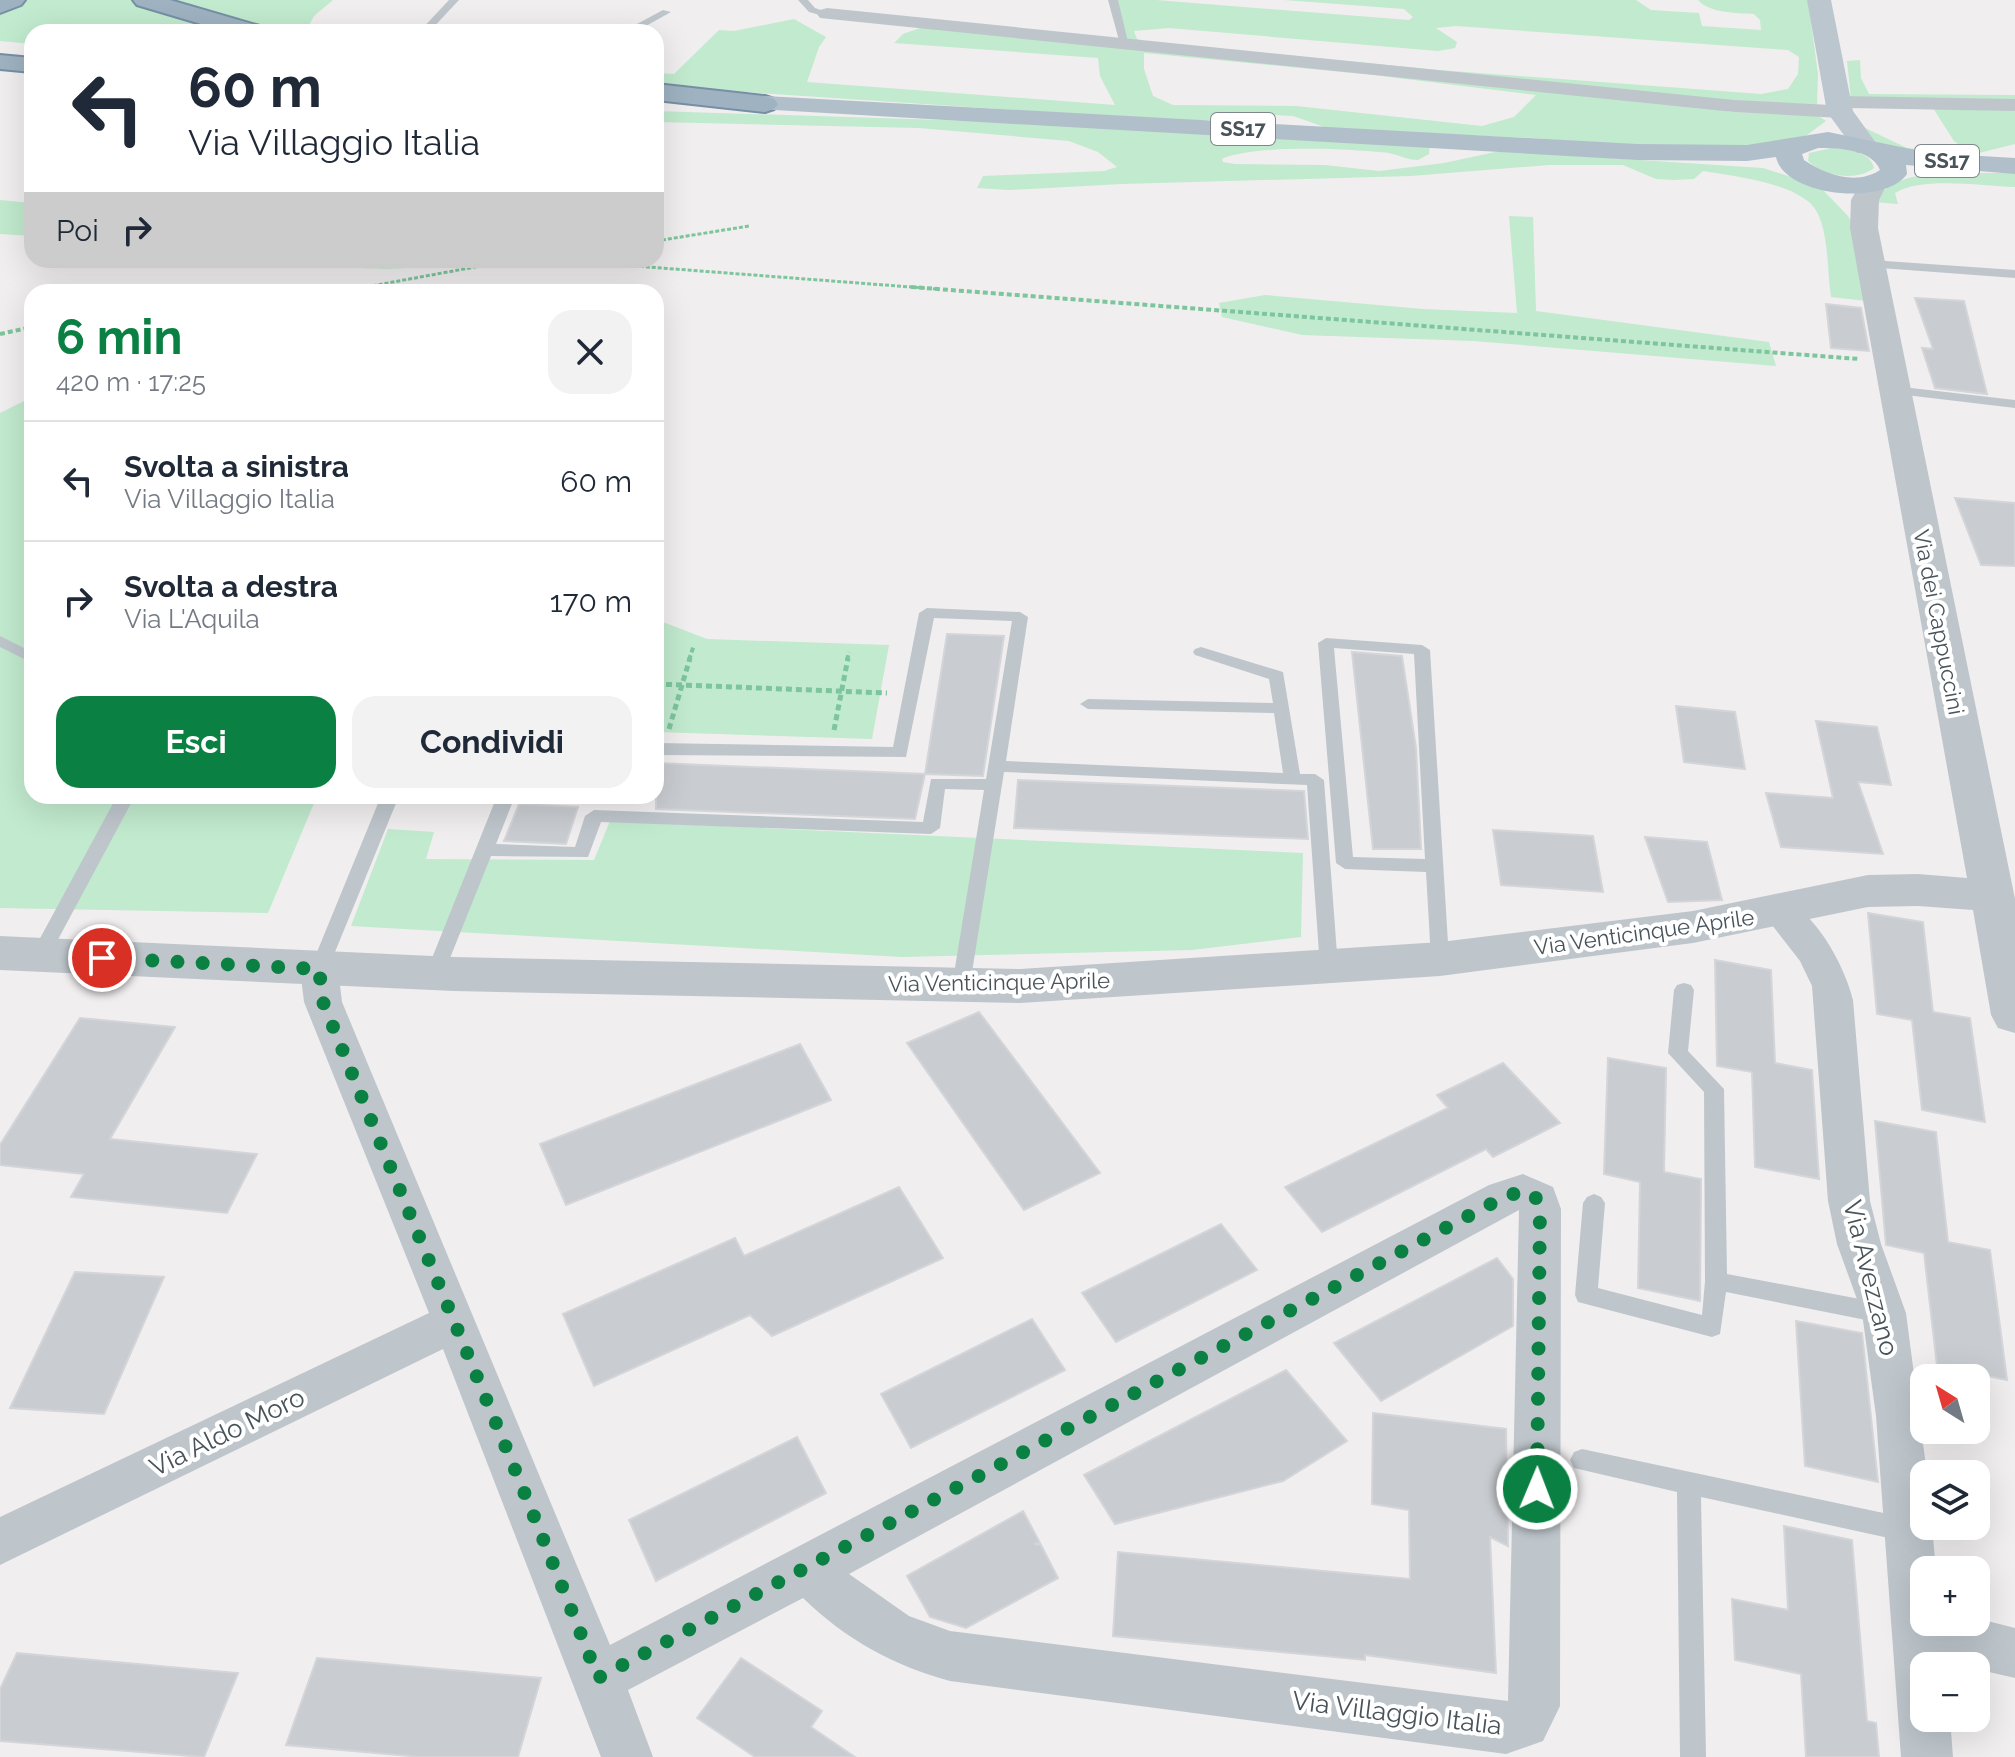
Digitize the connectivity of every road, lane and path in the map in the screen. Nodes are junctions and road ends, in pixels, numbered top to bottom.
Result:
1 (13, 0) edge
2 (145, 0) edge
3 (454, 0) edge
4 (803, 0) edge
5 (1113, 0) edge
6 (1819, 0) edge
7 (0, 6) edge
8 (666, 12) dead end
9 (827, 14) joint
10 (227, 24) edge
11 (432, 24) edge
12 (643, 24) edge
13 (1125, 44) junction
14 (0, 51) edge
15 (24, 52) edge
16 (0, 62) edge
17 (24, 64) edge
18 (0, 78) edge
19 (24, 80) edge
20 (24, 82) edge
21 (0, 84) edge
22 (664, 98) edge
23 (765, 104) joint
24 (2015, 105) edge
25 (1840, 107) junction
26 (1805, 160) junction
27 (1878, 164) junction
28 (2015, 167) edge
29 (749, 226) dead end
30 (1864, 228) junction
31 (664, 240) edge
32 (1871, 264) junction
33 (469, 268) edge
34 (648, 268) edge
35 (2015, 274) edge
36 (382, 284) edge
37 (24, 329) edge
38 (0, 334) edge
39 (1892, 376) junction
40 (2015, 404) edge
41 (0, 641) edge
42 (694, 645) dead end
43 (849, 652) dead end
44 (1201, 652) dead end
45 (24, 654) edge
46 (664, 684) edge
47 (682, 685) junction
48 (841, 691) junction
49 (912, 693) junction
50 (1088, 704) dead end
51 (1282, 708) junction
52 (664, 737) edge
53 (664, 749) edge
54 (830, 752) junction
55 (996, 766) junction
56 (1292, 779) junction
57 (993, 785) junction
58 (121, 804) edge
59 (387, 804) edge
60 (503, 804) edge
61 (485, 850) junction
62 (1434, 866) junction
63 (2003, 887) edge
64 (1779, 911) junction
65 (20, 954) edge
66 (1440, 959) junction
67 (1329, 967) junction
68 (319, 969) junction
69 (435, 973) junction
70 (962, 986) junction
71 (1684, 990) dead end
72 (2015, 1015) edge
73 (1594, 1203) dead end
74 (1716, 1281) junction
75 (1884, 1313) junction
76 (453, 1323) junction
77 (1582, 1460) dead end
78 (1689, 1483) junction
79 (1910, 1530) joint
80 (0, 1542) edge
81 (809, 1569) junction
82 (1918, 1636) edge
83 (1943, 1636) edge
84 (2015, 1653) edge
85 (598, 1678) junction
86 (627, 1757) edge
87 (1693, 1757) edge
88 (1927, 1757) edge

1 - 7 highway
2 - 10 highway
3 - 11 lane
4 - 9 lane
5 - 13 lane
6 - 25 main road
8 - 12 lane
9 - 13 street
13 - 25 street
14 - 15 highway
16 - 17 highway
18 - 19 highway
20 - 21 highway
22 - 23 highway
23 - 26 main road, SS17
24 - 25 street
25 - 26 main road
25 - 27 main road
26 - 27 main road, SS17
26 - 27 main road, SS17
26 - 30 street, Via dei Cappuccini
27 - 28 main road, SS17
27 - 30 street, Via dei Cappuccini
29 - 31 path
30 - 32 street, Via dei Cappuccini
32 - 35 lane
32 - 39 street, Via dei Cappuccini
33 - 36 path
34 - 39 path
37 - 38 path
39 - 40 lane
39 - 63 street, Via dei Cappuccini
41 - 45 lane
42 - 47 path
43 - 48 path
44 - 51 lane
46 - 47 path
47 - 48 path
47 - 52 path
48 - 49 path
48 - 54 path
49 - 54 lane
49 - 55 lane
50 - 51 lane
51 - 56 lane
53 - 54 lane
55 - 56 lane
55 - 57 lane
56 - 67 lane
57 - 61 lane
57 - 70 lane
58 - 65 lane
59 - 68 lane
60 - 61 lane
61 - 69 lane
62 - 62 lane
62 - 66 lane
63 - 64 street, Via Venticinque Aprile
63 - 72 street, Via dei Cappuccini
64 - 66 street, Via Venticinque Aprile
64 - 75 street, Via Avezzano
65 - 68 street, Via Venticinque Aprile
66 - 67 street, Via Venticinque Aprile
67 - 70 street, Via Venticinque Aprile
68 - 69 street, Via Venticinque Aprile
68 - 76 street
69 - 70 street, Via Venticinque Aprile
71 - 74 lane
73 - 74 lane
74 - 75 lane
75 - 79 street, Via Avezzano
76 - 80 street, Via Aldo Moro
76 - 85 street
77 - 78 lane
78 - 79 lane
78 - 87 lane
81 - 81 street, Via Villaggio Italia
81 - 85 street, Via Villaggio Italia
82 - 88 street, Via Avezzano
83 - 84 street
85 - 86 street

